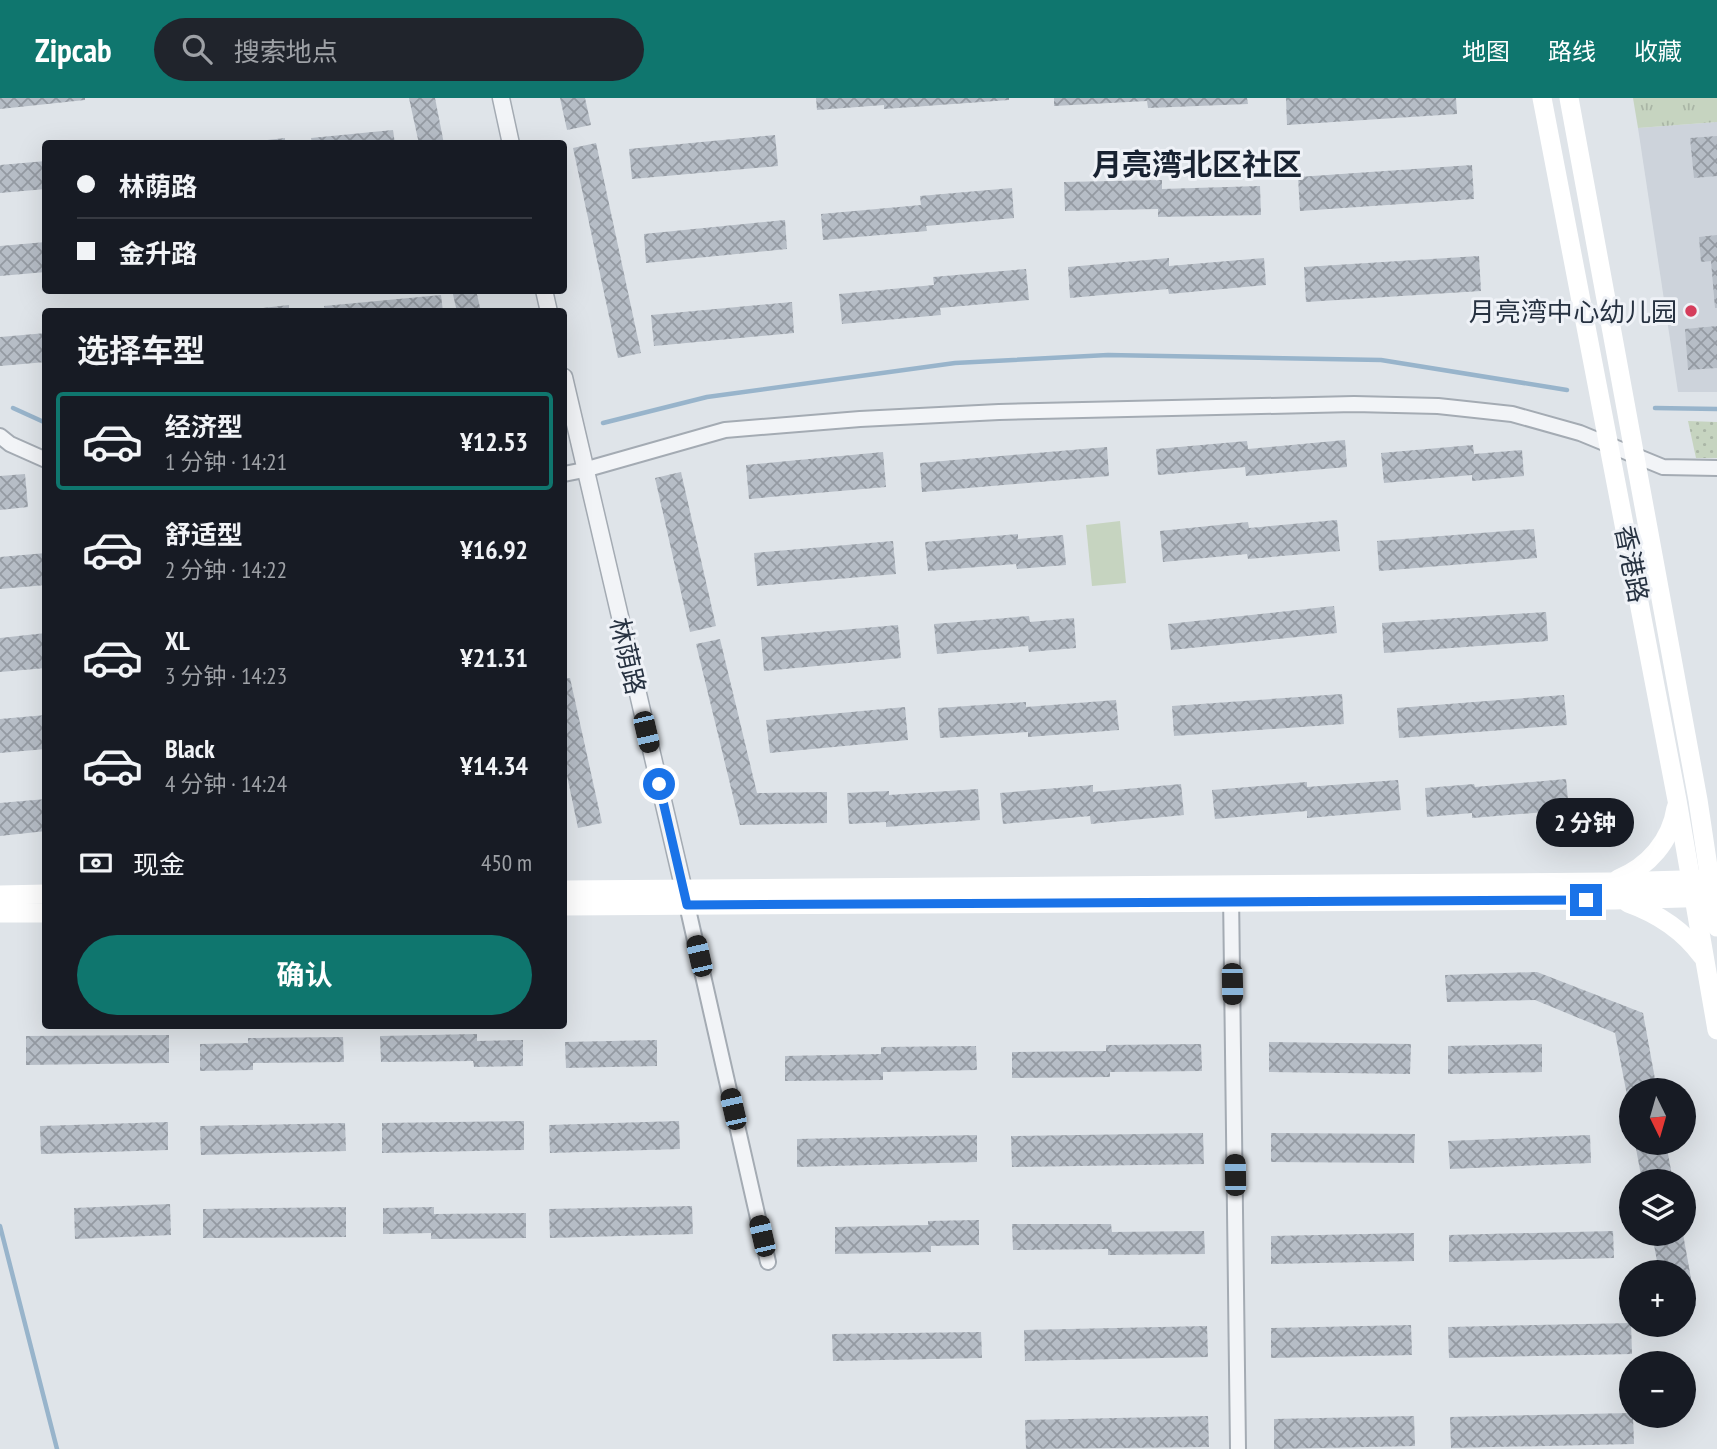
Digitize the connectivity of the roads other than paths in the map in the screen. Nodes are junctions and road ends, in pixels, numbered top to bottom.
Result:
1 (501, 98) edge
2 (1542, 98) edge
3 (1569, 98) edge
4 (511, 140) edge
5 (567, 391) edge
6 (0, 436) edge
7 (1609, 445) junction
8 (1635, 456) junction
9 (42, 458) edge
10 (1717, 468) edge
11 (584, 470) junction
12 (567, 473) edge
13 (1677, 800) junction
14 (1698, 800) junction
15 (1717, 829) edge
16 (1707, 888) edge
17 (567, 890) edge
18 (1613, 891) junction
19 (1231, 893) junction
20 (42, 894) edge
21 (0, 895) edge
22 (686, 897) junction
23 (567, 906) edge
24 (0, 913) edge
25 (42, 913) edge
26 (1717, 928) edge
27 (1704, 960) junction
28 (1717, 1030) edge
29 (768, 1262) dead end
30 (1238, 1449) edge

1 - 4 street
2 - 7 main road, 香港路
3 - 8 main road, 香港路
5 - 11 street, 林荫路
6 - 9 street
7 - 8 street
7 - 11 street
7 - 13 main road, 香港路
8 - 10 street
8 - 14 main road, 香港路
11 - 12 street
11 - 22 street, 林荫路
13 - 16 main road, 香港路
13 - 18 main road
14 - 15 main road
14 - 16 main road, 香港路
16 - 18 main road
16 - 26 main road, 香港路
16 - 27 main road, 香港路
17 - 22 main road
18 - 19 main road
18 - 27 main road
19 - 22 main road
19 - 30 street
20 - 21 main road
22 - 23 main road
22 - 29 street, 林荫路
24 - 25 main road
27 - 28 main road, 香港路

